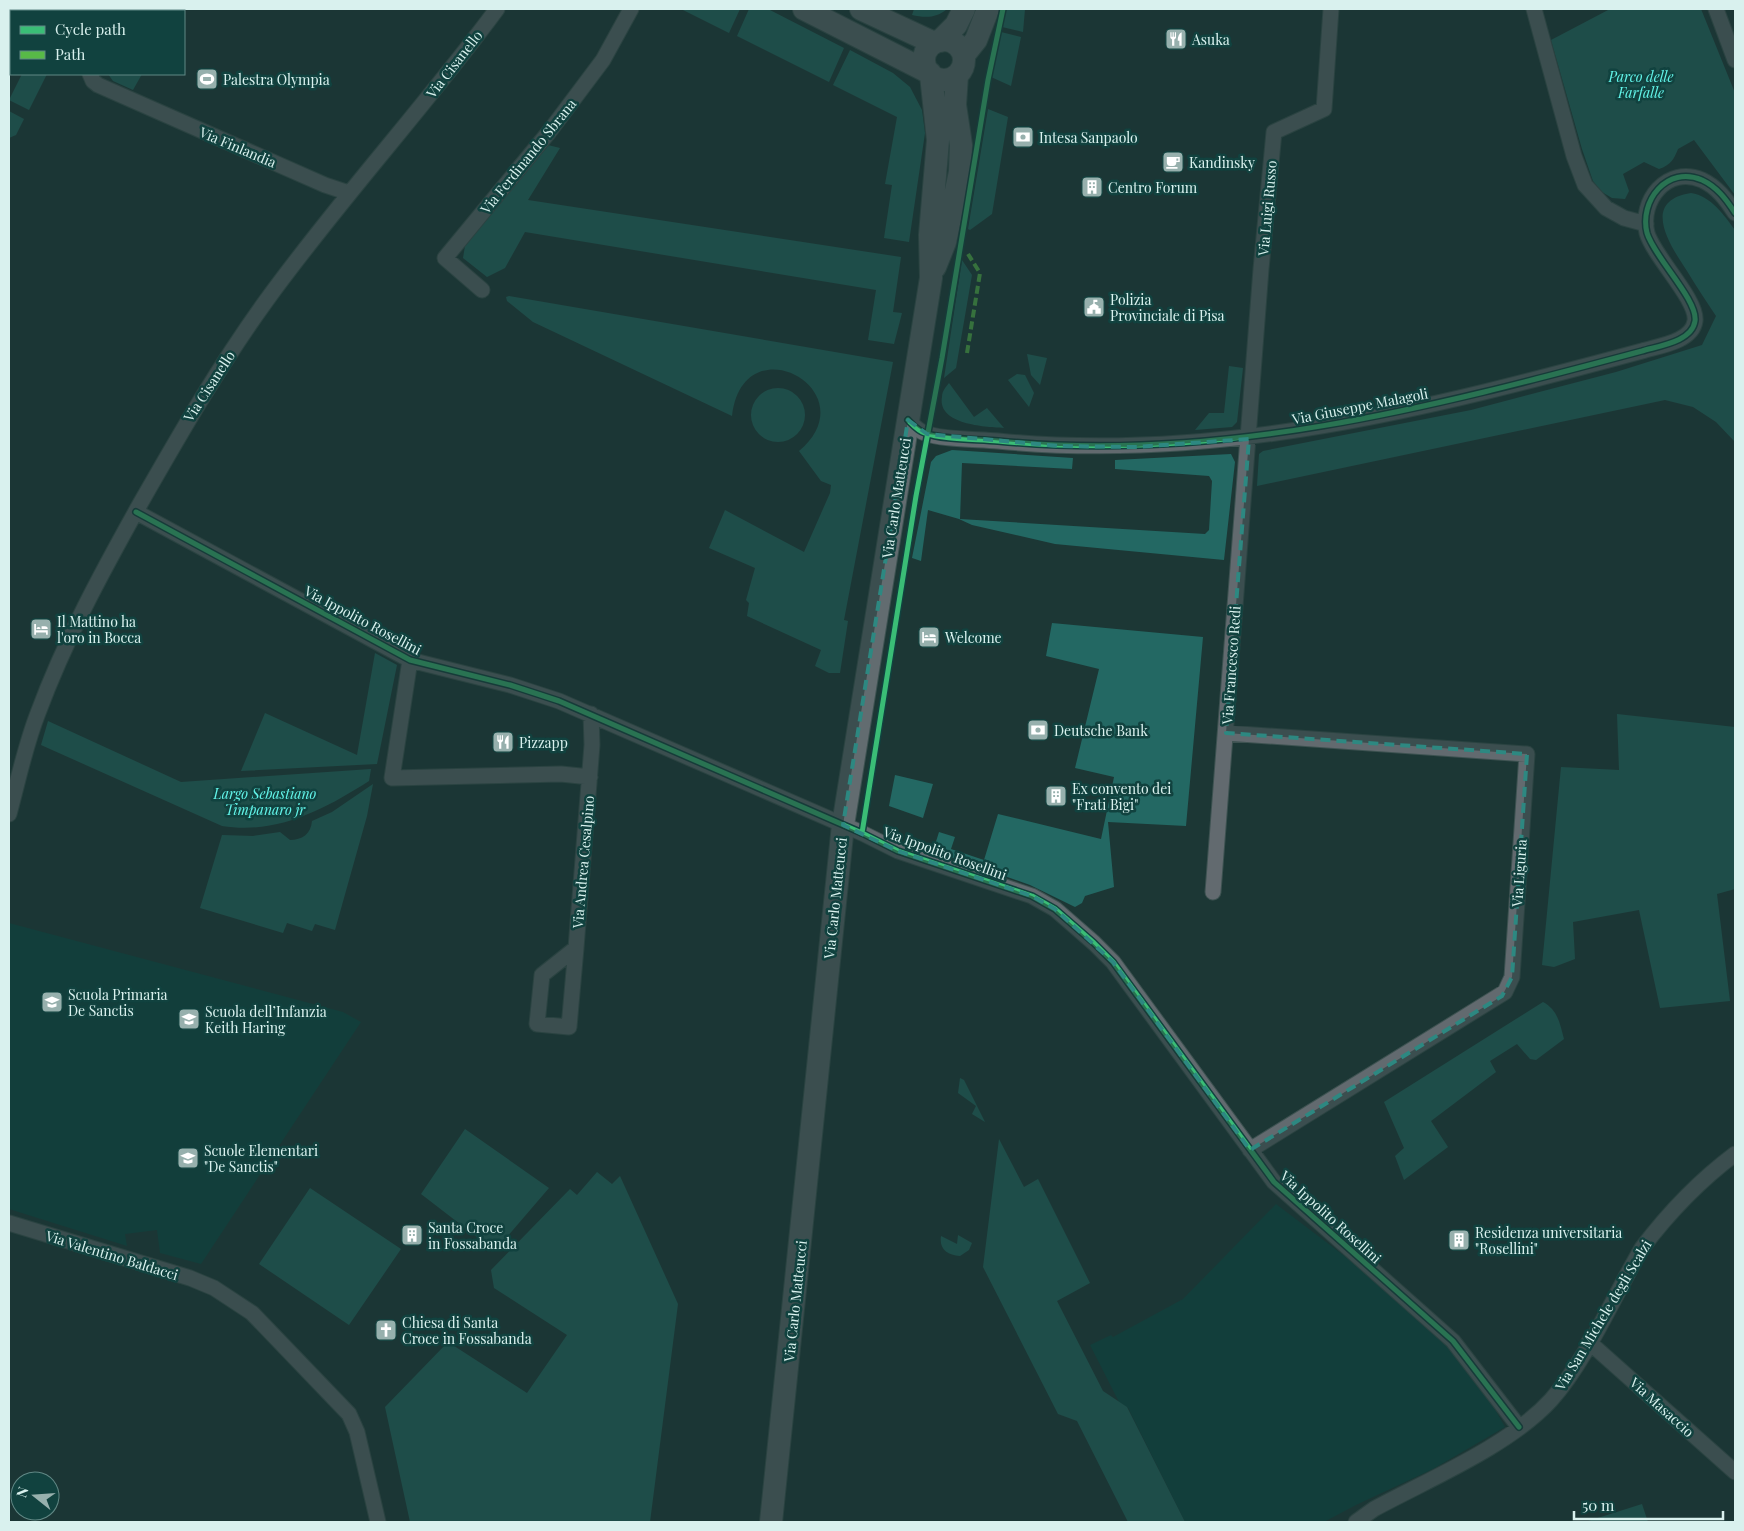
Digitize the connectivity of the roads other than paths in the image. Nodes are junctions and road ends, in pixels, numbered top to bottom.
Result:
1 (497, 9) edge
2 (631, 9) edge
3 (804, 9) edge
4 (861, 9) edge
5 (964, 9) edge
6 (988, 9) edge
7 (1331, 9) edge
8 (1534, 9) edge
9 (1716, 9) edge
10 (937, 42) junction
11 (1735, 60) edge
12 (961, 65) junction
13 (931, 74) junction
14 (90, 75) edge
15 (349, 193) junction
16 (1735, 213) edge
17 (1646, 224) junction
18 (931, 278) junction
19 (482, 290) dead end
20 (908, 420) junction
21 (1249, 438) junction
22 (136, 512) junction
23 (410, 660) junction
24 (591, 714) junction
25 (1226, 733) junction
26 (590, 777) junction
27 (9, 814) edge
28 (843, 825) junction
29 (1214, 892) dead end
30 (576, 948) junction
31 (1250, 1150) junction
32 (1735, 1154) edge
33 (9, 1223) edge
34 (1589, 1342) junction
35 (1519, 1427) junction
36 (1735, 1472) edge
37 (378, 1522) edge
38 (770, 1522) edge
39 (1356, 1522) edge

1 - 15 street, Via Cisanello
2 - 19 street, Via Ferdinando Sbrana
3 - 13 main road
4 - 10 main road
5 - 10 main road
6 - 12 main road
7 - 21 street, Via Luigi Russo
8 - 17 street
9 - 11 street
10 - 12 main road
10 - 13 main road
12 - 13 main road
12 - 18 main road, Via Carlo Matteucci
13 - 18 main road, Via Carlo Matteucci
14 - 15 street, Via Finlandia
15 - 22 street, Via Cisanello
16 - 17 street
17 - 21 street, Via Giuseppe Malagoli
18 - 20 main road, Via Carlo Matteucci
20 - 21 street, Via Giuseppe Malagoli
20 - 28 main road, Via Carlo Matteucci
21 - 25 street, Via Francesco Redi
22 - 23 street, Via Ippolito Rosellini
22 - 27 street, Via Cisanello
23 - 24 street, Via Ippolito Rosellini
23 - 26 street
24 - 26 street
24 - 28 street, Via Ippolito Rosellini
25 - 29 street, Via Francesco Redi
25 - 31 street, Via Liguria
26 - 30 street, Via Andrea Cesalpino
28 - 31 street, Via Ippolito Rosellini
28 - 38 main road, Via Carlo Matteucci
30 - 30 street, Via Andrea Cesalpino
31 - 35 street, Via Ippolito Rosellini
32 - 34 street, Via San Michele degli Scalzi
33 - 37 street, Via Valentino Baldacci
34 - 35 street, Via San Michele degli Scalzi
34 - 36 street, Via Masaccio
35 - 39 street, Via San Michele degli Scalzi

